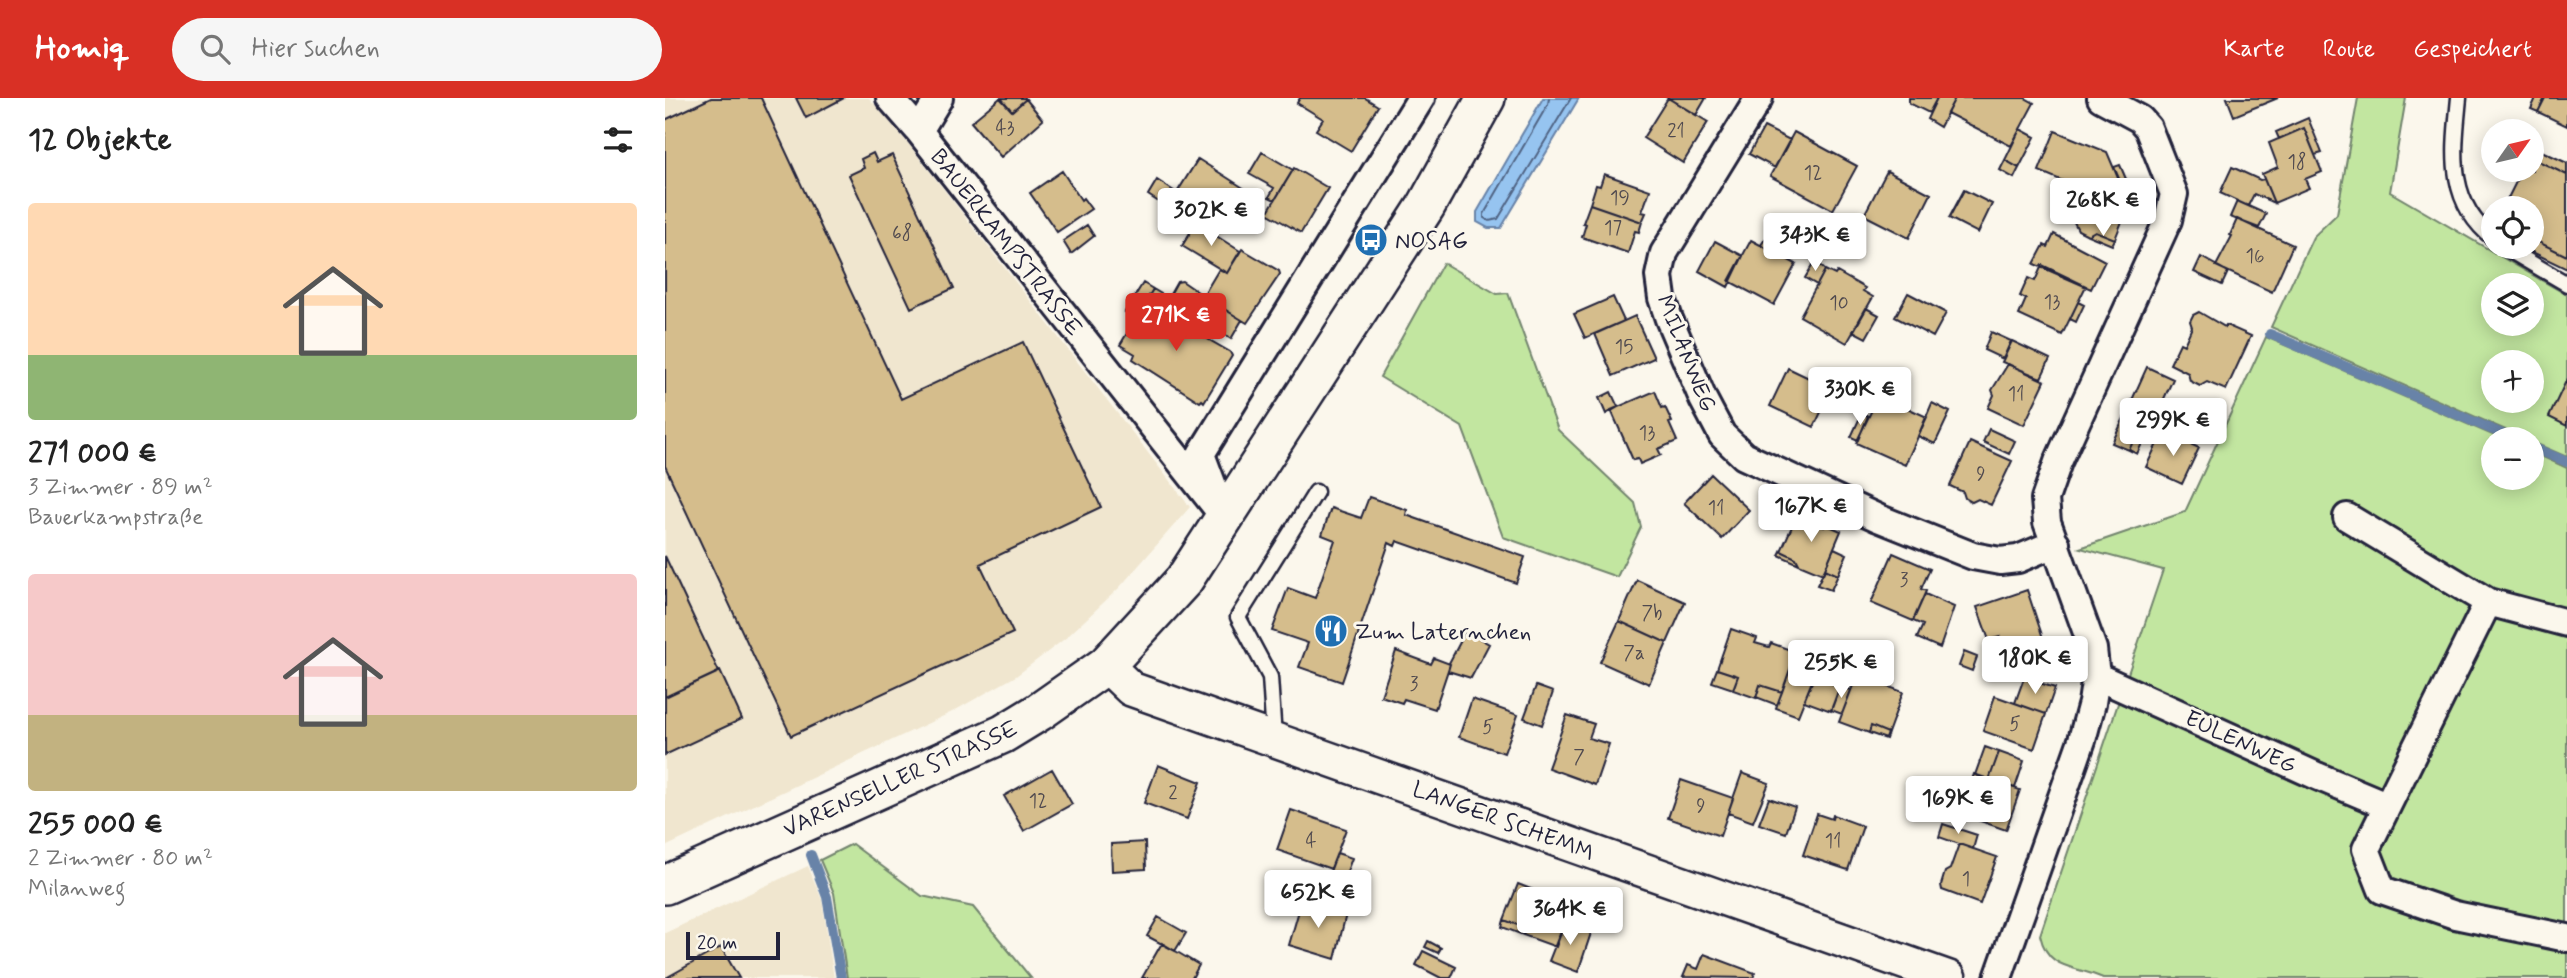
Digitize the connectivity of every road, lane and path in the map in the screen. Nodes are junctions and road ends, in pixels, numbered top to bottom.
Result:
1 (890, 98) edge
2 (939, 98) edge
3 (1421, 98) edge
4 (1486, 98) edge
5 (1759, 98) edge
6 (2101, 98) edge
7 (2459, 98) edge
8 (919, 131) junction
9 (2481, 229) edge
10 (2524, 259) edge
11 (2567, 284) edge
12 (1316, 492) dead end
13 (2347, 517) dead end
14 (1225, 518) junction
15 (2056, 543) junction
16 (2488, 602) junction
17 (2567, 623) edge
18 (1106, 665) junction
19 (2096, 676) junction
20 (1274, 739) junction
21 (2386, 805) junction
22 (665, 885) edge
23 (2567, 938) edge
24 (1949, 978) edge
25 (1998, 978) edge

1 - 8 street, BAUERKAMPSTRASSE
2 - 8 street, BAUERKAMPSTRASSE
3 - 14 street
4 - 14 main road, VARENSELLER STRASSE
5 - 15 street, MILANWEG
6 - 15 street
7 - 9 lane
8 - 14 street, BAUERKAMPSTRASSE
10 - 11 lane
12 - 20 lane
13 - 16 street
14 - 18 main road, VARENSELLER STRASSE
15 - 19 street
16 - 17 street
16 - 21 street
18 - 20 street, LANGER SCHEMM
18 - 22 main road, VARENSELLER STRASSE
19 - 21 street, EULENWEG
19 - 25 street
20 - 24 street, LANGER SCHEMM
21 - 23 street

